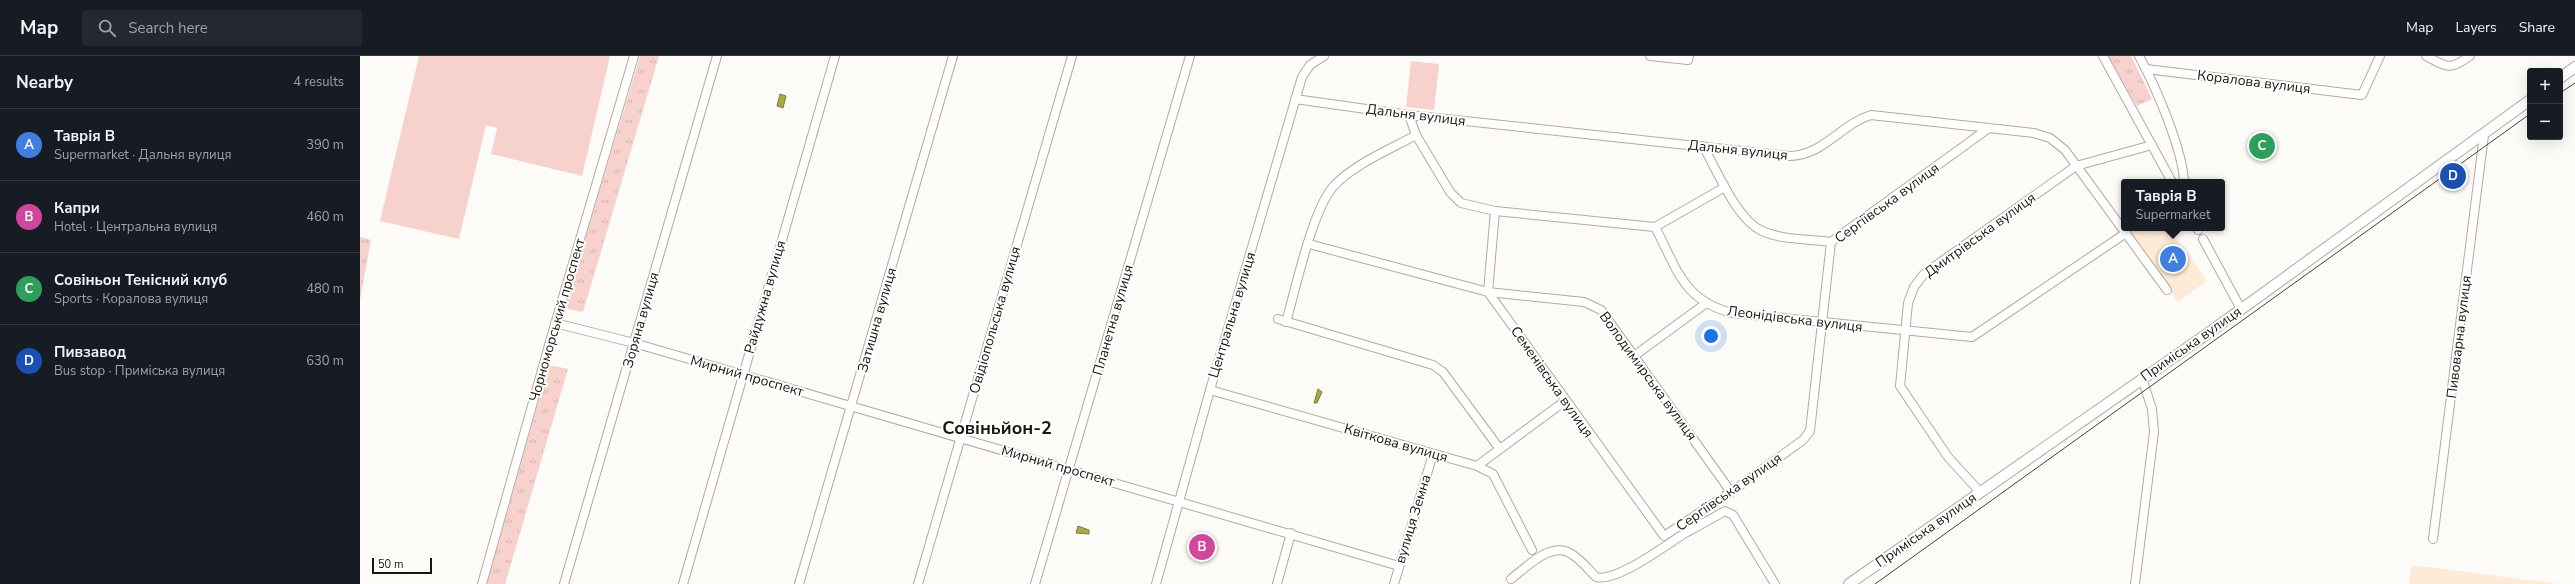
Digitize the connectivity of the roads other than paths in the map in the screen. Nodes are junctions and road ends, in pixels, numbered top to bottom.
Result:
1 (634, 56) edge
2 (717, 56) edge
3 (835, 56) edge
4 (953, 56) edge
5 (1072, 56) edge
6 (1190, 56) edge
7 (1324, 56) edge
8 (1650, 56) edge
9 (2103, 56) edge
10 (2139, 56) edge
11 (2380, 56) edge
12 (2426, 56) edge
13 (2470, 56) edge
14 (1688, 58) edge
15 (2575, 67) edge
16 (2146, 68) junction
17 (2563, 76) edge
18 (1295, 99) junction
19 (2527, 102) edge
20 (1409, 115) junction
21 (1990, 128) junction
22 (2484, 134) junction
23 (1416, 135) junction
24 (2152, 145) junction
25 (1704, 146) junction
26 (2076, 166) junction
27 (2170, 179) edge
28 (2183, 179) edge
29 (1725, 187) junction
30 (1496, 212) junction
31 (1655, 226) junction
32 (2121, 226) edge
33 (2126, 233) joint
34 (2203, 238) dead end
35 (1831, 242) junction
36 (1309, 244) junction
37 (2167, 290) dead end
38 (1488, 292) junction
39 (1705, 304) junction
40 (2241, 309) junction
41 (1824, 322) junction
42 (556, 323) junction
43 (1905, 331) junction
44 (634, 343) junction
45 (1634, 356) junction
46 (743, 374) junction
47 (2142, 378) junction
48 (1210, 390) junction
49 (1565, 401) junction
50 (852, 407) junction
51 (961, 438) junction
52 (1499, 448) junction
53 (1433, 454) junction
54 (1477, 466) junction
55 (1069, 469) junction
56 (1731, 492) junction
57 (1980, 492) junction
58 (1180, 501) junction
59 (1291, 534) junction
60 (1664, 536) joint
61 (2433, 539) dead end
62 (1532, 550) dead end
63 (1399, 566) junction
64 (1511, 579) dead end
65 (1771, 583) edge
66 (482, 584) edge
67 (564, 584) edge
68 (683, 584) edge
69 (800, 584) edge
70 (918, 584) edge
71 (1035, 584) edge
72 (1156, 584) edge
73 (1277, 584) edge
74 (1394, 584) edge
75 (1850, 584) edge
76 (2135, 584) edge

1 - 42 street, Чорноморський проспект
2 - 44 street, Зоряна вулиця
3 - 46 street, Райдужна вулиця
4 - 50 street, Затишна вулиця
5 - 51 street, Овідіопольська вулиця
6 - 55 street, Планетна вулиця
7 - 18 street, Центральна вулиця
8 - 14 street
9 - 24 street
10 - 16 street
11 - 16 street, Коралова вулиця
12 - 13 street
15 - 17 street
16 - 28 street
18 - 20 street, Дальня вулиця
18 - 48 street, Центральна вулиця
19 - 22 street, Приміська вулиця
20 - 23 street
20 - 25 street, Дальня вулиця
21 - 25 street, Дальня вулиця
21 - 26 street, Дальня вулиця
21 - 35 street, Сергіївська вулиця
22 - 40 street, Приміська вулиця
22 - 61 street, Пивоварна вулиця
23 - 30 street
23 - 36 street
24 - 26 street, Дмитрівська вулиця
24 - 27 street
25 - 29 street
26 - 32 street, Дальня вулиця
26 - 43 street, Дмитрівська вулиця
29 - 31 street
29 - 35 street
30 - 31 street
30 - 38 street
31 - 39 street, Леонідівська вулиця
33 - 37 street, Дальня вулиця
33 - 43 street, Леонідівська вулиця
34 - 40 street
35 - 41 street, Сергіївська вулиця
36 - 38 street, Володимирська вулиця
36 - 52 street
38 - 45 street, Володимирська вулиця
38 - 49 street, Семенівська вулиця
39 - 41 street, Леонідівська вулиця
39 - 45 street
40 - 47 street, Приміська вулиця
41 - 43 street, Леонідівська вулиця
41 - 56 street, Сергіївська вулиця
42 - 44 street, Мирний проспект
42 - 66 street, Чорноморський проспект
43 - 57 street, Дмитрівська вулиця
44 - 46 street, Мирний проспект
44 - 67 street, Зоряна вулиця
45 - 56 street, Володимирська вулиця
46 - 50 street, Мирний проспект
46 - 68 street, Райдужна вулиця
47 - 57 street, Приміська вулиця
47 - 76 street
48 - 53 street, Квіткова вулиця
48 - 58 street, Центральна вулиця
49 - 52 street
49 - 60 street, Семенівська вулиця
50 - 51 street, Мирний проспект
50 - 69 street, Затишна вулиця
51 - 55 street, Мирний проспект
51 - 70 street, Овідіопольська вулиця
52 - 54 street
53 - 54 street, Квіткова вулиця
53 - 63 street, вулиця Земна
54 - 62 street, Квіткова вулиця
55 - 58 street, Мирний проспект
55 - 71 street, Планетна вулиця
56 - 60 street, Сергіївська вулиця
57 - 75 street, Приміська вулиця
58 - 59 street, Мирний проспект
58 - 72 street, Центральна вулиця
59 - 63 street, Мирний проспект
59 - 73 street
63 - 74 street, вулиця Земна
64 - 65 street

